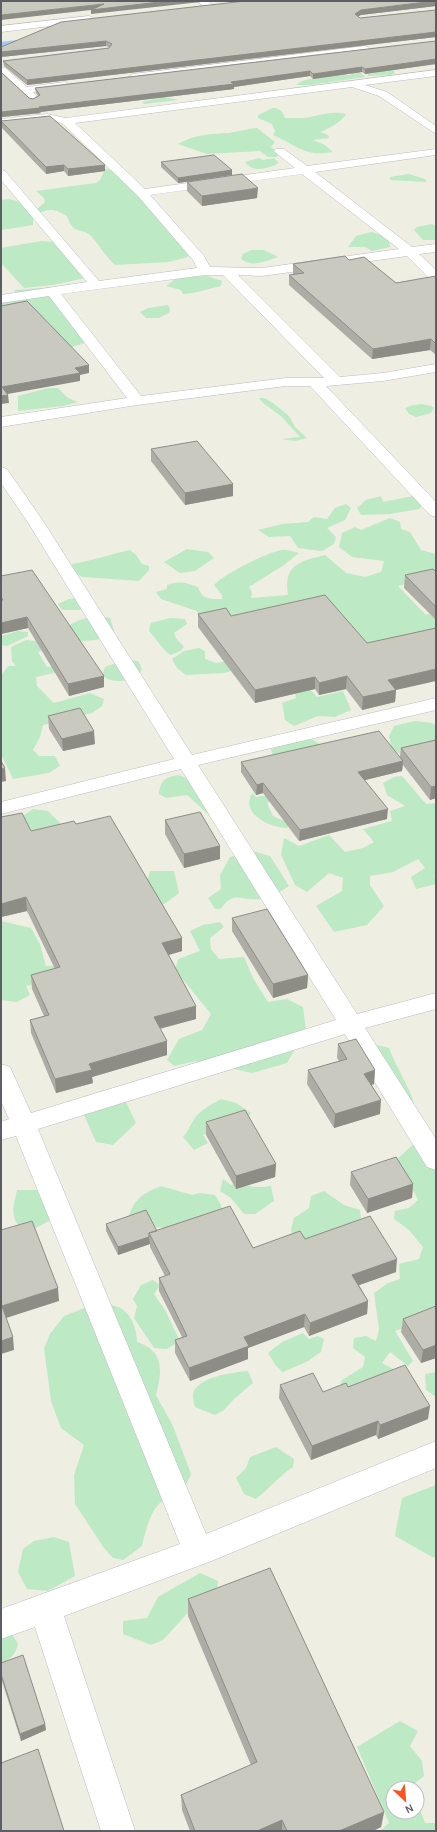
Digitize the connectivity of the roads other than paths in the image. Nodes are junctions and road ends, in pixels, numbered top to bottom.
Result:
1 (209, 4) edge
2 (194, 7) edge
3 (95, 18) edge
4 (1, 29) edge
5 (375, 48) edge
6 (244, 63) junction
7 (2, 64) edge
8 (255, 71) edge
9 (436, 73) edge
10 (422, 75) junction
11 (119, 78) edge
12 (72, 84) edge
13 (272, 84) edge
14 (345, 85) junction
15 (25, 90) junction
16 (283, 93) junction
17 (383, 94) junction
18 (47, 117) junction
19 (66, 121) junction
20 (1, 122) edge
21 (436, 131) edge
22 (280, 151) dead end
23 (436, 152) edge
24 (305, 171) junction
25 (1, 173) edge
26 (142, 193) junction
27 (436, 248) edge
28 (410, 252) junction
29 (205, 271) junction
30 (227, 272) junction
31 (436, 277) edge
32 (96, 284) junction
33 (52, 291) junction
34 (1, 300) edge
35 (436, 368) edge
36 (313, 382) junction
37 (337, 382) junction
38 (137, 401) junction
39 (1, 422) edge
40 (1, 472) edge
41 (436, 512) edge
42 (436, 704) edge
43 (185, 762) junction
44 (1, 808) edge
45 (436, 1001) edge
46 (350, 1024) junction
47 (1, 1073) edge
48 (12, 1128) edge
49 (436, 1160) edge
50 (436, 1454) edge
51 (198, 1552) junction
52 (45, 1608) junction
53 (1, 1624) edge
54 (118, 1831) edge

1 - 2 street
3 - 4 street
5 - 6 street
6 - 8 street
6 - 11 street
7 - 15 street
9 - 10 street
10 - 14 street
10 - 17 street
12 - 15 street
13 - 16 street
14 - 16 street
14 - 17 street
15 - 18 street
16 - 19 street
17 - 21 street
18 - 19 street
18 - 20 street
19 - 26 street
22 - 24 street
23 - 24 street
24 - 26 street
24 - 28 street
25 - 32 street
26 - 29 street
27 - 28 street
28 - 30 street
28 - 31 street
29 - 30 street
29 - 32 street
30 - 37 street
32 - 33 street
33 - 34 street
33 - 38 street
35 - 37 street
36 - 37 street
36 - 38 street
36 - 41 street
38 - 39 street
40 - 43 street
42 - 43 street
43 - 44 street
43 - 46 street
45 - 46 street
46 - 48 street
46 - 49 street
47 - 48 street
48 - 51 street
50 - 51 street
51 - 52 street
52 - 53 street
52 - 54 street

